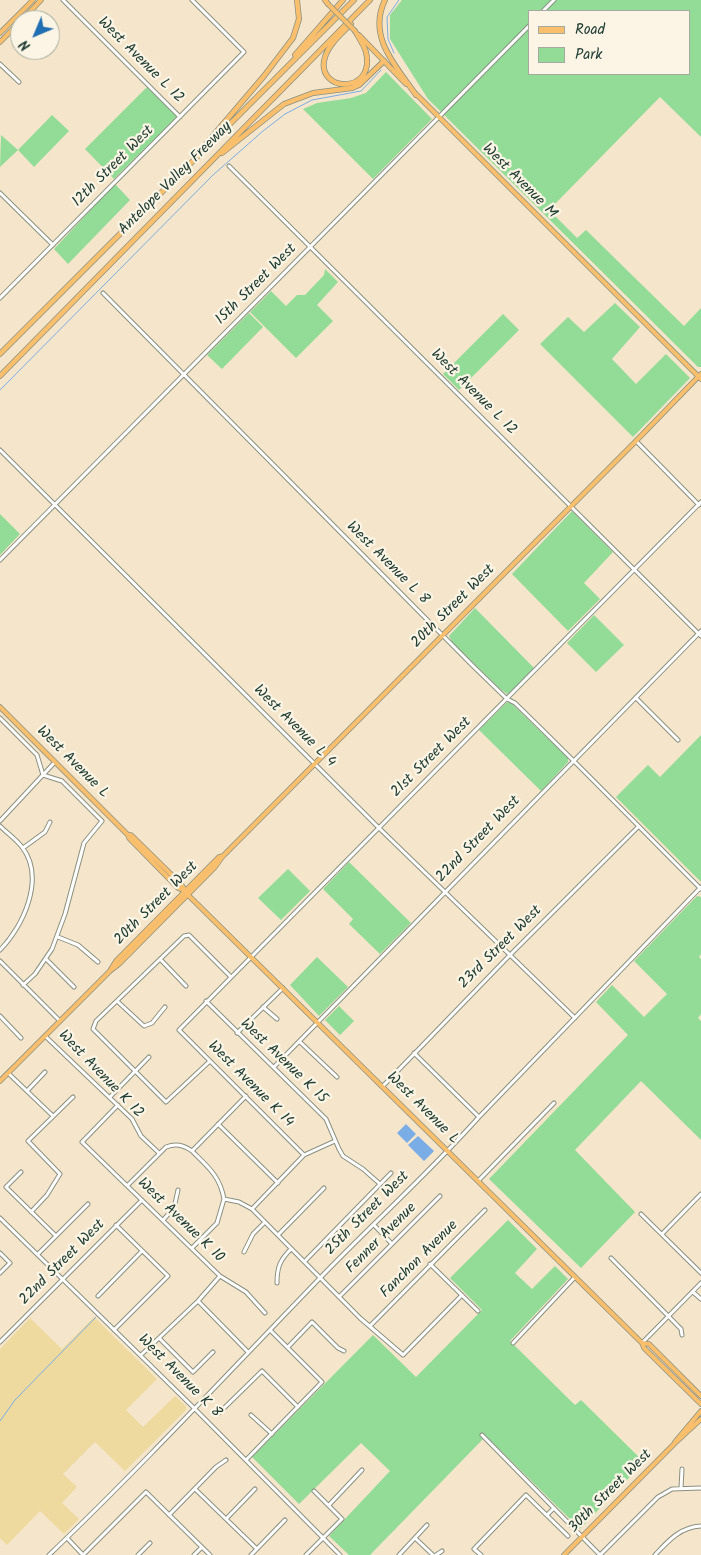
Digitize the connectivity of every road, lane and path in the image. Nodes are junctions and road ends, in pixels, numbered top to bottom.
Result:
1 (33, 0) edge
2 (41, 0) edge
3 (63, 0) edge
4 (192, 0) edge
5 (297, 0) edge
6 (343, 0) edge
7 (354, 0) edge
8 (371, 0) edge
9 (386, 0) edge
10 (554, 0) edge
11 (326, 2) edge
12 (31, 10) edge
13 (544, 10) edge
14 (528, 27) edge
15 (355, 31) junction
16 (10, 32) edge
17 (0, 33) edge
18 (0, 42) edge
19 (384, 61) junction
20 (0, 64) edge
21 (18, 82) dead end
22 (271, 83) junction
23 (416, 95) junction
24 (180, 117) junction
25 (438, 117) junction
26 (216, 156) junction
27 (188, 166) junction
28 (228, 166) dead end
29 (0, 193) edge
30 (53, 245) junction
31 (311, 247) junction
32 (103, 293) dead end
33 (0, 298) edge
34 (0, 354) edge
35 (183, 374) junction
36 (0, 376) edge
37 (700, 376) edge
38 (636, 442) junction
39 (0, 450) edge
40 (700, 503) edge
41 (55, 504) junction
42 (570, 506) junction
43 (0, 560) edge
44 (635, 570) junction
45 (700, 633) edge
46 (442, 636) junction
47 (636, 698) junction
48 (507, 699) junction
49 (0, 707) edge
50 (0, 718) edge
51 (678, 740) dead end
52 (574, 760) junction
53 (55, 762) junction
54 (315, 764) junction
55 (43, 776) junction
56 (0, 821) edge
57 (50, 822) dead end
58 (0, 826) edge
59 (638, 827) junction
60 (379, 828) junction
61 (23, 848) junction
62 (701, 888) edge
63 (445, 890) junction
64 (186, 893) junction
65 (58, 936) junction
66 (0, 950) edge
67 (509, 956) junction
68 (251, 957) junction
69 (46, 959) junction
70 (160, 959) junction
71 (0, 961) edge
72 (98, 962) dead end
73 (231, 977) junction
74 (23, 984) junction
75 (186, 986) dead end
76 (74, 987) dead end
77 (283, 988) junction
78 (117, 1001) junction
79 (206, 1001) junction
80 (165, 1007) dead end
81 (264, 1007) junction
82 (0, 1016) edge
83 (575, 1018) junction
84 (277, 1019) dead end
85 (60, 1020) junction
86 (318, 1023) junction
87 (179, 1030) joint
88 (238, 1033) junction
89 (45, 1036) junction
90 (21, 1038) dead end
91 (300, 1042) junction
92 (414, 1053) junction
93 (149, 1056) dead end
94 (210, 1061) junction
95 (274, 1067) junction
96 (134, 1071) junction
97 (45, 1072) dead end
98 (8, 1073) junction
99 (337, 1076) dead end
100 (0, 1081) edge
101 (383, 1086) junction
102 (27, 1091) junction
103 (246, 1096) junction
104 (73, 1097) dead end
105 (110, 1097) junction
106 (554, 1103) dead end
107 (118, 1106) junction
108 (53, 1116) junction
109 (479, 1117) junction
110 (218, 1124) junction
111 (335, 1141) junction
112 (192, 1151) junction
113 (448, 1151) junction
114 (158, 1153) junction
115 (304, 1155) junction
116 (21, 1172) dead end
117 (391, 1173) dead end
118 (478, 1180) junction
119 (278, 1183) junction
120 (380, 1184) junction
121 (128, 1185) junction
122 (324, 1188) dead end
123 (178, 1190) dead end
124 (701, 1194) edge
125 (440, 1196) dead end
126 (224, 1199) junction
127 (142, 1200) junction
128 (88, 1204) dead end
129 (252, 1209) junction
130 (485, 1210) dead end
131 (31, 1212) junction
132 (642, 1214) dead end
133 (0, 1218) edge
134 (164, 1219) junction
135 (265, 1222) junction
136 (116, 1225) junction
137 (374, 1225) junction
138 (662, 1234) junction
139 (278, 1235) junction
140 (56, 1236) junction
141 (392, 1244) junction
142 (192, 1248) junction
143 (291, 1249) junction
144 (142, 1252) junction
145 (244, 1252) dead end
146 (0, 1253) edge
147 (38, 1254) junction
148 (611, 1258) dead end
149 (305, 1261) junction
150 (430, 1264) junction
151 (0, 1273) edge
152 (701, 1273) edge
153 (220, 1276) junction
154 (575, 1277) junction
155 (63, 1278) junction
156 (320, 1278) junction
157 (277, 1283) dead end
158 (701, 1283) edge
159 (693, 1292) junction
160 (462, 1295) junction
161 (98, 1296) dead end
162 (339, 1298) junction
163 (701, 1300) edge
164 (198, 1301) junction
165 (478, 1311) dead end
166 (265, 1313) dead end
167 (669, 1316) junction
168 (370, 1326) junction
169 (114, 1330) junction
170 (270, 1330) junction
171 (682, 1335) dead end
172 (159, 1338) junction
173 (0, 1342) edge
174 (513, 1343) dead end
175 (642, 1343) junction
176 (288, 1347) junction
177 (344, 1351) dead end
178 (213, 1352) dead end
179 (248, 1352) junction
180 (141, 1356) junction
181 (701, 1396) edge
182 (701, 1404) edge
183 (298, 1407) junction
184 (194, 1408) junction
185 (701, 1411) edge
186 (219, 1413) dead end
187 (251, 1415) dead end
188 (701, 1419) edge
189 (272, 1434) junction
190 (482, 1435) dead end
191 (674, 1444) junction
192 (226, 1460) dead end
193 (246, 1460) junction
194 (682, 1469) dead end
195 (362, 1470) dead end
196 (682, 1488) junction
197 (701, 1488) edge
198 (195, 1489) junction
199 (255, 1489) dead end
200 (314, 1491) dead end
201 (328, 1505) junction
202 (554, 1508) junction
203 (169, 1515) junction
204 (547, 1515) junction
205 (226, 1519) junction
206 (285, 1520) dead end
207 (427, 1525) dead end
208 (701, 1526) edge
209 (568, 1536) dead end
210 (582, 1536) junction
211 (67, 1538) junction
212 (322, 1538) junction
213 (415, 1538) junction
214 (150, 1543) dead end
215 (202, 1547) junction
216 (256, 1550) junction
217 (442, 1551) dead end
218 (49, 1555) edge
219 (83, 1555) edge
220 (138, 1555) edge
221 (194, 1555) edge
222 (210, 1555) edge
223 (251, 1555) edge
224 (306, 1555) edge
225 (340, 1555) edge
226 (398, 1555) edge
227 (434, 1555) edge
228 (481, 1555) edge
229 (564, 1555) edge
230 (600, 1555) edge
231 (654, 1555) edge

1 - 17 main road
2 - 12 main road
3 - 24 street, West Avenue L 12
4 - 24 street, 12th Street West
5 - 27 highway
6 - 22 highway
7 - 22 highway, Antelope Valley Freeway
8 - 15 highway
8 - 26 highway, Antelope Valley Freeway
9 - 23 highway
10 - 13 street
11 - 15 main road, West Avenue M, bridge
14 - 25 street, 15th Street West
15 - 19 main road, West Avenue M
16 - 18 main road
19 - 23 main road, West Avenue M
19 - 26 highway
20 - 21 street
22 - 27 highway, Antelope Valley Freeway
23 - 25 main road, West Avenue M
24 - 30 street, 12th Street West
25 - 31 street, 15th Street West
25 - 37 main road, West Avenue M
26 - 36 highway, Antelope Valley Freeway
27 - 34 highway, Antelope Valley Freeway
28 - 31 street, West Avenue L 12
29 - 30 street
30 - 33 street, 12th Street West
31 - 35 street, 15th Street West
31 - 42 street, West Avenue L 12
32 - 35 street, West Avenue L 8
35 - 41 street, 15th Street West
35 - 46 street, West Avenue L 8
37 - 38 main road, 20th Street West
38 - 40 street
38 - 42 main road, 20th Street West
39 - 41 street, West Avenue L 4
40 - 44 street, 21st Street West
41 - 43 street, 15th Street West
41 - 54 street, West Avenue L 4
42 - 44 street, West Avenue L 12
42 - 46 main road, 20th Street West
44 - 45 street, West Avenue L 12
44 - 48 street, 21st Street West
45 - 47 street, 22nd Street West
46 - 48 street, West Avenue L 8
46 - 54 main road, 20th Street West
47 - 51 street
47 - 52 street, 22nd Street West
48 - 52 street, West Avenue L 8
48 - 60 street, 21st Street West
49 - 53 main road, West Avenue L
50 - 55 street, West Avenue L
52 - 59 street, West Avenue L 8
52 - 63 street, 22nd Street West
53 - 55 street
53 - 64 main road, West Avenue L
54 - 60 street, West Avenue L 4
54 - 64 main road, 20th Street West
55 - 56 street
55 - 65 street, West Avenue L
57 - 61 street
58 - 61 street
59 - 62 street, West Avenue L 8
59 - 67 street, 23rd Street West
60 - 63 street, West Avenue L 4
60 - 68 street, 21st Street West
61 - 66 street
62 - 83 street, 25th Street West
63 - 67 street, West Avenue L 4
63 - 86 street, 22nd Street West
64 - 68 main road, West Avenue L
64 - 85 main road, 20th Street West
65 - 69 street
65 - 72 street
67 - 83 street, West Avenue L 4
67 - 92 street, 23rd Street West
68 - 73 street, 21st Street West
68 - 77 main road, West Avenue L
69 - 74 street
69 - 76 street
70 - 73 street
70 - 75 street
70 - 78 street
71 - 74 street, West Avenue K 12
73 - 79 street, 21st Street West
74 - 85 street, West Avenue K 12
77 - 81 street
77 - 86 main road, West Avenue L
78 - 80 street
78 - 96 street
79 - 87 street, 21st Street West
79 - 88 street, West Avenue K 15
81 - 84 street
81 - 88 street
82 - 90 street
83 - 109 street, 25th Street West
85 - 89 main road, 20th Street West
86 - 91 street, 22nd Street West
86 - 101 main road, West Avenue L
87 - 94 street, West Avenue K 14
88 - 95 street, West Avenue K 15
89 - 98 main road, 20th Street West
89 - 105 street, West Avenue K 12
91 - 95 street, 22nd Street West
91 - 99 street
92 - 101 street, 23rd Street West
92 - 109 street
93 - 96 street
94 - 96 street
94 - 103 street, West Avenue K 14
95 - 111 street, West Avenue K 15
96 - 105 street
97 - 102 street
98 - 100 main road, 20th Street West
98 - 102 street
101 - 113 main road, West Avenue L
102 - 108 street
103 - 110 street
103 - 115 street, West Avenue K 14
104 - 108 street
105 - 107 street, West Avenue K 12
106 - 118 street
107 - 114 street, West Avenue K 12
107 - 121 street, West Avenue K 10
108 - 131 street
109 - 113 street, 25th Street West
110 - 112 street
110 - 119 street
111 - 115 street
111 - 120 street, West Avenue K 15
112 - 114 street
112 - 126 street
113 - 118 main road, West Avenue L
113 - 137 street, 25th Street West
114 - 121 street
115 - 119 street
116 - 131 street
117 - 120 street
118 - 154 main road, West Avenue L
119 - 129 street
120 - 149 street
121 - 127 street, West Avenue K 10
122 - 139 street
123 - 134 street
124 - 138 street
125 - 141 street, Fenner Avenue
126 - 129 street
126 - 142 street
127 - 134 street, West Avenue K 10
127 - 136 street, 22nd Street West
128 - 140 street
129 - 135 street
130 - 150 street, Fanchon Avenue
131 - 140 street
132 - 138 street
133 - 147 street, West Avenue K 8
134 - 142 street, West Avenue K 10
135 - 139 street
135 - 145 street
136 - 144 street
136 - 155 street, 22nd Street West
137 - 141 street
137 - 156 street, 25th Street West
138 - 152 street
139 - 143 street
140 - 147 street
141 - 162 street, Fenner Avenue
142 - 153 street, West Avenue K 10
143 - 149 street
143 - 157 street
144 - 161 street
144 - 169 street
146 - 151 street
147 - 155 street, West Avenue K 8
148 - 167 street
149 - 156 street
150 - 160 street
150 - 168 street, Fanchon Avenue
153 - 164 street
153 - 166 street, West Avenue K 10
154 - 174 street
154 - 175 main road, West Avenue L
155 - 169 street, West Avenue K 8
155 - 173 street, 22nd Street West
156 - 162 street
156 - 170 street, 25th Street West
158 - 159 street
159 - 163 street
159 - 167 street
160 - 165 street
160 - 168 street
162 - 168 street
164 - 172 street
164 - 179 street
167 - 171 street
167 - 175 street
169 - 180 street, West Avenue K 8
170 - 176 street
170 - 179 street, 25th Street West
172 - 178 street
172 - 180 street
175 - 181 main road, West Avenue L
175 - 182 main road, West Avenue L
176 - 177 street
176 - 183 street
179 - 184 street, 25th Street West
180 - 184 street, West Avenue K 8
183 - 186 street
183 - 189 street
184 - 193 street, West Avenue K 8
184 - 211 street, 25th Street West
185 - 191 main road, 30th Street West
187 - 189 street
188 - 191 main road, 30th Street West
189 - 193 street
190 - 202 street
191 - 210 main road, 30th Street West
192 - 198 street
193 - 212 street, West Avenue K 8
194 - 196 street
195 - 201 street
196 - 197 street
196 - 230 street
198 - 203 street
198 - 205 street
199 - 205 street
200 - 201 street
201 - 212 street
202 - 204 street
202 - 210 street
203 - 215 street
203 - 219 street
204 - 209 street
204 - 228 street
205 - 216 street
206 - 216 street
207 - 213 street
208 - 231 street
210 - 229 main road, 30th Street West
210 - 230 street
211 - 218 street, 25th Street West
211 - 219 street
212 - 224 street
212 - 225 street, West Avenue K 8
213 - 226 street
213 - 227 street
214 - 220 street
215 - 221 street
215 - 222 street
216 - 223 street
217 - 227 street

